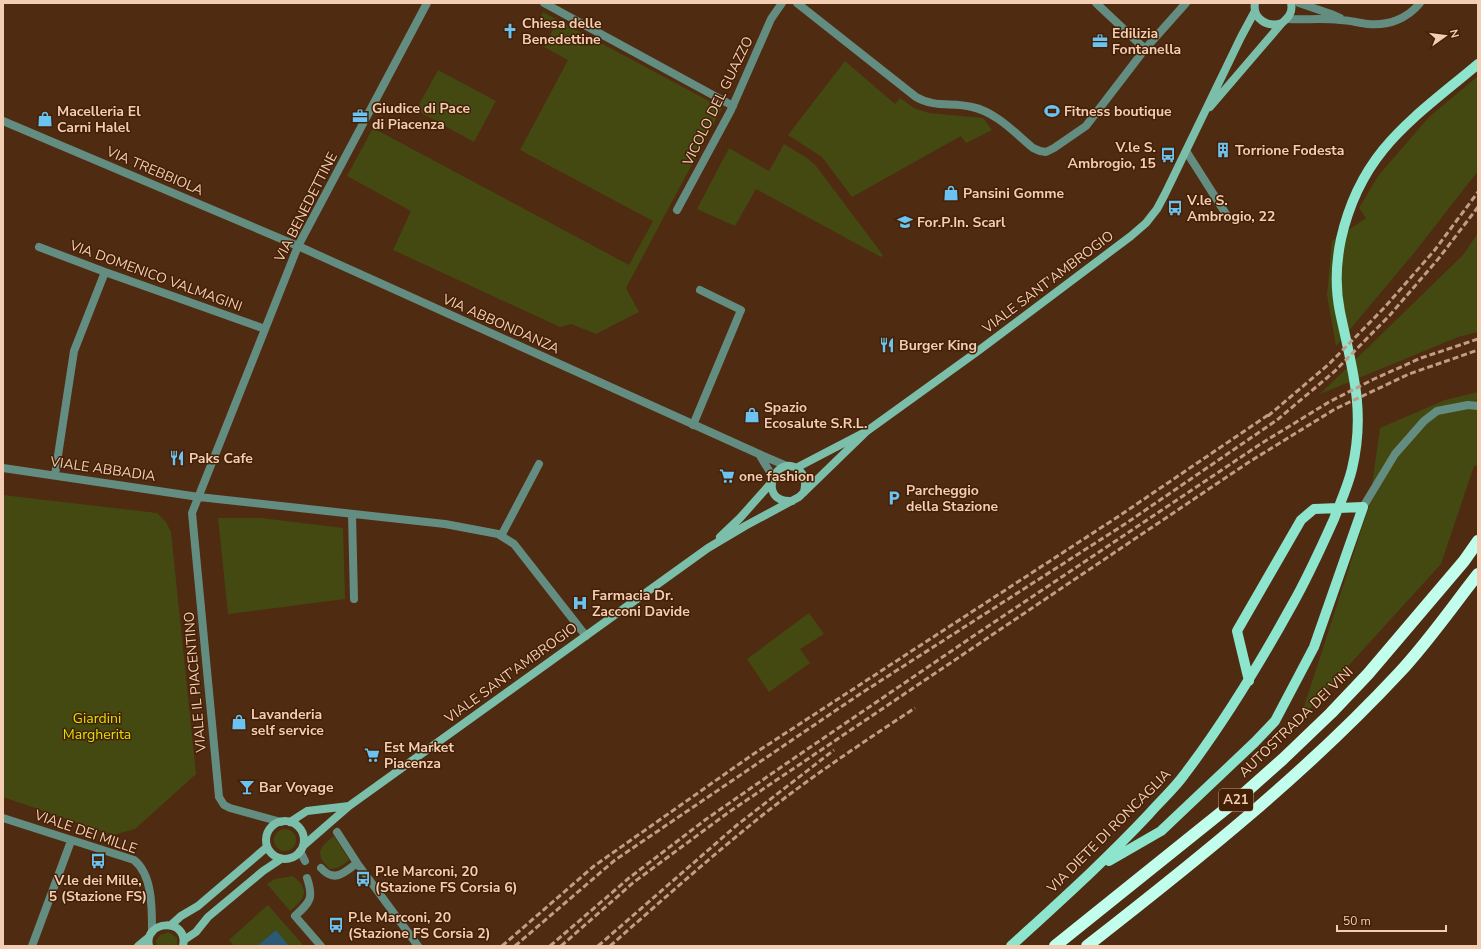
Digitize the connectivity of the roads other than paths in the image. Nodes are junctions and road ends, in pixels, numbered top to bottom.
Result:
1 (427, 3) edge
2 (544, 3) edge
3 (782, 3) edge
4 (797, 3) edge
5 (1096, 3) edge
6 (1186, 3) edge
7 (1292, 3) edge
8 (1299, 3) edge
9 (1318, 3) edge
10 (1420, 3) edge
11 (1253, 6) edge
12 (1331, 14) junction
13 (1342, 20) junction
14 (1284, 21) junction
15 (1145, 49) junction
16 (1478, 64) edge
17 (733, 106) junction
18 (1202, 117) junction
19 (3, 121) edge
20 (1186, 151) junction
21 (677, 210) dead end
22 (1226, 214) dead end
23 (298, 246) junction
24 (39, 247) dead end
25 (105, 272) junction
26 (700, 290) dead end
27 (265, 329) junction
28 (1478, 406) edge
29 (693, 425) junction
30 (867, 431) junction
31 (759, 454) junction
32 (539, 464) dead end
33 (3, 468) edge
34 (792, 468) junction
35 (55, 475) junction
36 (772, 480) junction
37 (804, 492) junction
38 (199, 497) junction
39 (793, 501) junction
40 (1363, 507) junction
41 (352, 514) junction
42 (501, 536) junction
43 (1478, 540) edge
44 (708, 548) junction
45 (1478, 574) edge
46 (354, 599) dead end
47 (586, 636) junction
48 (1249, 681) junction
49 (349, 806) junction
50 (3, 818) edge
51 (281, 822) junction
52 (290, 822) junction
53 (337, 832) dead end
54 (71, 841) junction
55 (267, 847) junction
56 (301, 848) junction
57 (281, 859) junction
58 (306, 861) dead end
59 (357, 863) junction
60 (1098, 867) junction
61 (321, 868) dead end
62 (307, 878) dead end
63 (171, 925) junction
64 (150, 934) junction
65 (184, 943) edge
66 (32, 946) edge
67 (138, 946) edge
68 (149, 946) edge
69 (321, 946) edge
70 (418, 946) edge
71 (1011, 946) edge
72 (1055, 946) edge
73 (1087, 946) edge

1 - 23 street, VIA BENEDETTINE
2 - 17 street
3 - 17 street, VICOLO DEL GUAZZO
4 - 15 street
5 - 15 street
6 - 15 street
7 - 14 main road, VIALE SANT'AMBROGIO
8 - 12 street
9 - 12 street
10 - 13 street
11 - 14 main road, VIALE SANT'AMBROGIO
11 - 18 main road, VIALE SANT'AMBROGIO
12 - 13 street
13 - 14 street
14 - 18 main road, VIALE SANT'AMBROGIO
16 - 48 main road, VIA DIETE DI RONCAGLIA
17 - 21 street, VICOLO DEL GUAZZO
18 - 20 main road, VIALE SANT'AMBROGIO
19 - 23 street, VIA TREBBIOLA
20 - 22 street
20 - 30 main road, VIALE SANT'AMBROGIO
23 - 27 street, VIA BENEDETTINE
23 - 29 street, VIA ABBONDANZA
24 - 25 street, VIA DOMENICO VALMAGINI
25 - 27 street, VIA DOMENICO VALMAGINI
25 - 35 street
26 - 29 street
27 - 38 street, VIA BENEDETTINE
28 - 40 street
29 - 31 street, VIA ABBONDANZA
30 - 34 main road, VIALE SANT'AMBROGIO
30 - 37 main road, VIALE SANT'AMBROGIO
31 - 34 street, VIA ABBONDANZA
31 - 36 street
32 - 42 street
33 - 35 street, VIALE ABBADIA
34 - 36 main road, VIALE SANT'AMBROGIO
34 - 37 main road
35 - 38 street, VIALE ABBADIA
36 - 39 main road
36 - 44 main road, VIALE SANT'AMBROGIO
37 - 39 main road, VIALE SANT'AMBROGIO
38 - 41 street, VIALE ABBADIA
38 - 51 street, VIALE IL PIACENTINO
39 - 44 main road, VIALE SANT'AMBROGIO
40 - 48 main road
40 - 60 main road
41 - 42 street, VIALE ABBADIA
41 - 46 street
42 - 47 street
43 - 72 highway, AUTOSTRADA DEI VINI / A21
44 - 47 main road, VIALE SANT'AMBROGIO
45 - 73 highway, A21
47 - 49 main road, VIALE SANT'AMBROGIO
48 - 60 main road, VIA DIETE DI RONCAGLIA
49 - 52 main road, VIALE SANT'AMBROGIO
49 - 56 main road, VIALE SANT'AMBROGIO
50 - 54 street, VIALE DEI MILLE
51 - 52 main road
51 - 55 main road
52 - 56 main road
53 - 59 street
54 - 64 street, VIALE DEI MILLE
54 - 66 street
55 - 57 main road
55 - 63 main road
56 - 57 main road
56 - 58 street
57 - 65 main road
59 - 61 street
59 - 70 street
60 - 71 main road, VIA DIETE DI RONCAGLIA
62 - 69 street
63 - 64 main road
63 - 65 main road
64 - 67 main road
64 - 68 main road

